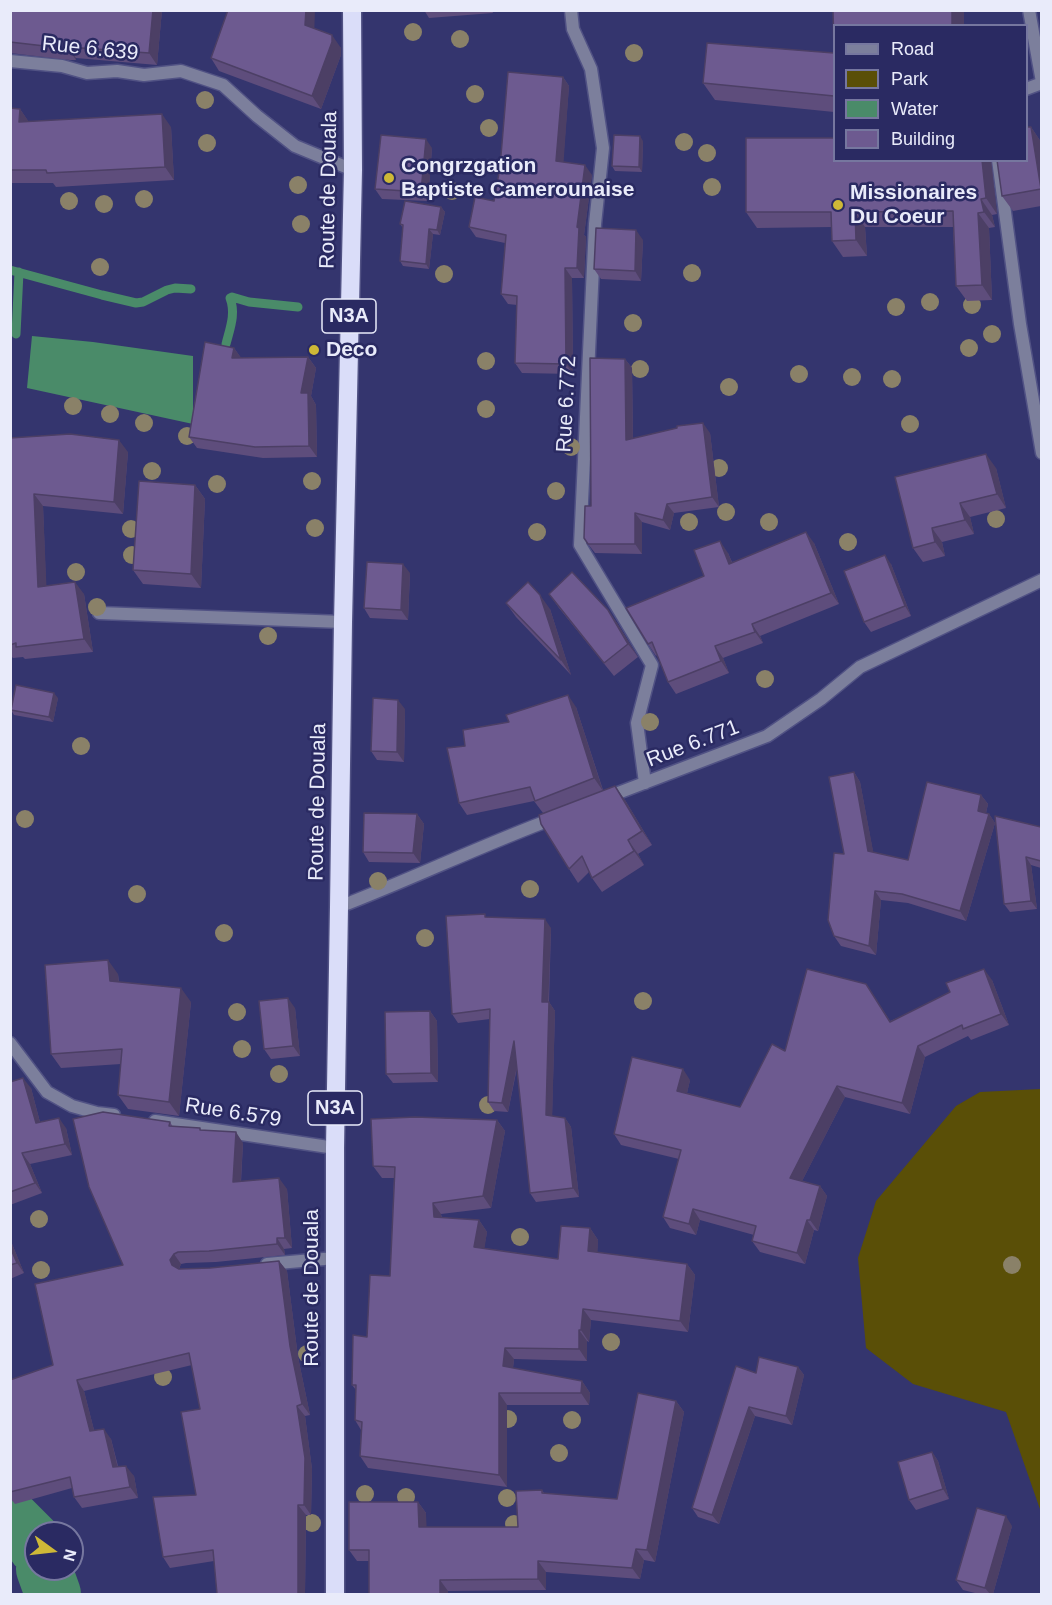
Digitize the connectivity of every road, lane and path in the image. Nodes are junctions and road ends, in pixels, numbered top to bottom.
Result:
1 (351, 10) edge
2 (570, 10) edge
3 (1029, 10) edge
4 (10, 61) edge
5 (1041, 83) edge
6 (998, 162) edge
7 (353, 170) junction
8 (1041, 453) edge
9 (1041, 580) edge
10 (99, 613) dead end
11 (343, 622) junction
12 (645, 783) junction
13 (590, 804) edge
14 (568, 813) edge
15 (339, 908) junction
16 (10, 1043) edge
17 (335, 1148) junction
18 (334, 1258) junction
19 (257, 1265) edge
20 (335, 1594) edge

1 - 7 highway, Route de Douala / N3A
2 - 12 street, Rue 6.772
3 - 5 street
4 - 7 street, Rue 6.639
6 - 8 street
7 - 11 highway, Route de Douala / N3A
9 - 12 street, Rue 6.771
10 - 11 street
11 - 15 highway, Route de Douala / N3A
12 - 13 street, Rue 6.771
14 - 15 street
15 - 17 highway, Route de Douala / N3A
16 - 17 street, Rue 6.579
17 - 18 highway, Route de Douala / N3A
18 - 19 street
18 - 20 highway, Route de Douala / N3A

